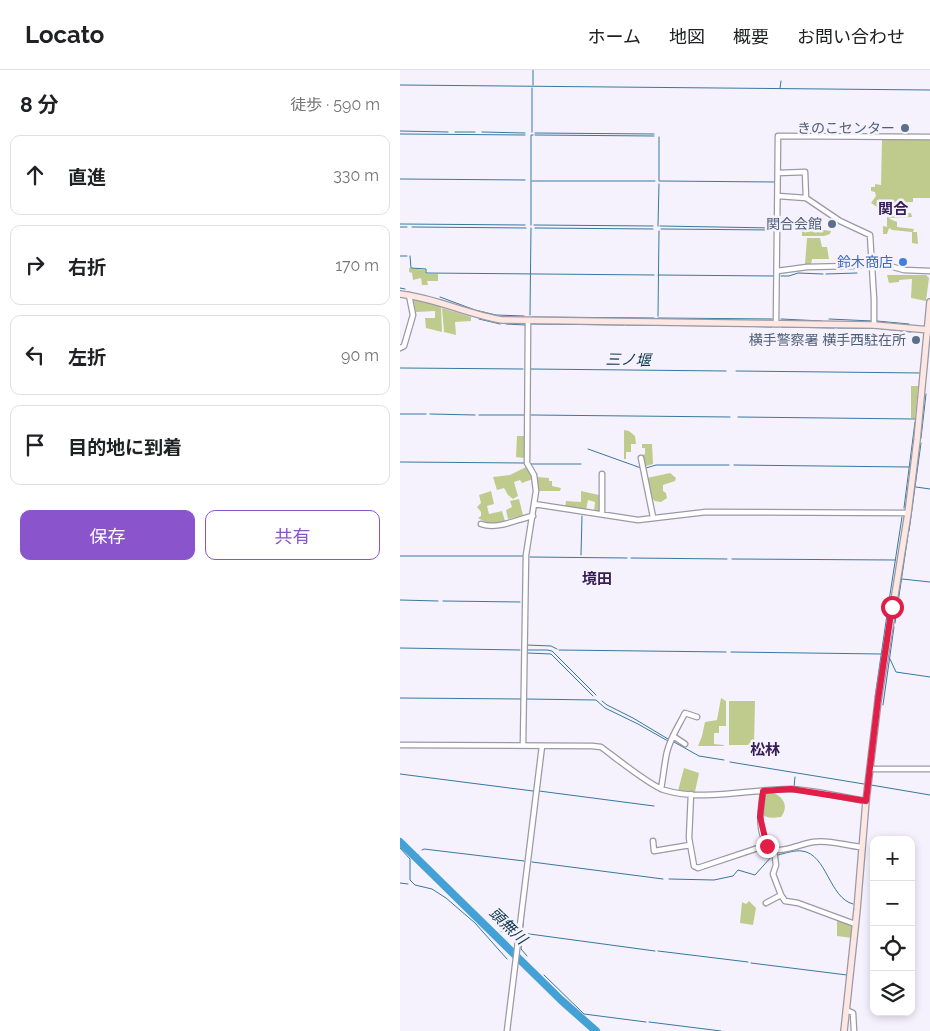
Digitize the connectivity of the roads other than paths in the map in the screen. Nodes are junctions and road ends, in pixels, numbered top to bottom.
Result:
1 (930, 137) edge
2 (778, 173) junction
3 (778, 196) junction
4 (806, 198) junction
5 (871, 263) junction
6 (777, 271) junction
7 (930, 271) edge
8 (400, 294) edge
9 (409, 295) junction
10 (930, 302) edge
11 (528, 321) junction
12 (776, 324) junction
13 (874, 325) junction
14 (929, 330) edge
15 (400, 348) edge
16 (641, 458) dead end
17 (602, 474) dead end
18 (534, 504) junction
19 (908, 513) junction
20 (602, 514) junction
21 (533, 516) junction
22 (653, 517) junction
23 (481, 524) dead end
24 (697, 717) dead end
25 (673, 736) junction
26 (400, 744) edge
27 (685, 744) dead end
28 (523, 745) junction
29 (542, 746) junction
30 (870, 769) junction
31 (930, 769) edge
32 (661, 789) junction
33 (763, 791) junction
34 (691, 794) junction
35 (866, 801) junction
36 (653, 841) dead end
37 (690, 845) junction
38 (767, 845) junction
39 (862, 847) junction
40 (774, 850) junction
41 (781, 895) junction
42 (766, 903) dead end
43 (855, 924) junction
44 (846, 1010) junction
45 (507, 1031) edge
46 (844, 1031) edge
47 (854, 1031) edge

1 - 2 street
2 - 3 street
2 - 4 street
3 - 4 street
3 - 6 street
4 - 5 street
5 - 6 street
5 - 7 street
5 - 13 street
6 - 12 street
8 - 9 main road
9 - 11 main road
9 - 15 street
10 - 14 main road
11 - 12 main road
11 - 18 street
12 - 13 main road
13 - 14 main road
14 - 19 main road
16 - 22 street
17 - 20 street
18 - 20 street
18 - 21 street
19 - 22 street
19 - 30 main road
20 - 22 street
21 - 23 street
21 - 28 street
24 - 25 street
25 - 27 street
25 - 32 street
26 - 28 street
28 - 29 street
29 - 32 street
29 - 45 street
30 - 31 street
30 - 35 main road
32 - 34 street
33 - 34 street
33 - 35 street
33 - 38 street
34 - 37 street
35 - 39 main road
36 - 37 street
37 - 38 street
38 - 40 street
39 - 40 street
39 - 43 main road
40 - 41 street
41 - 42 street
41 - 43 street
43 - 44 main road
44 - 46 main road
44 - 47 street

